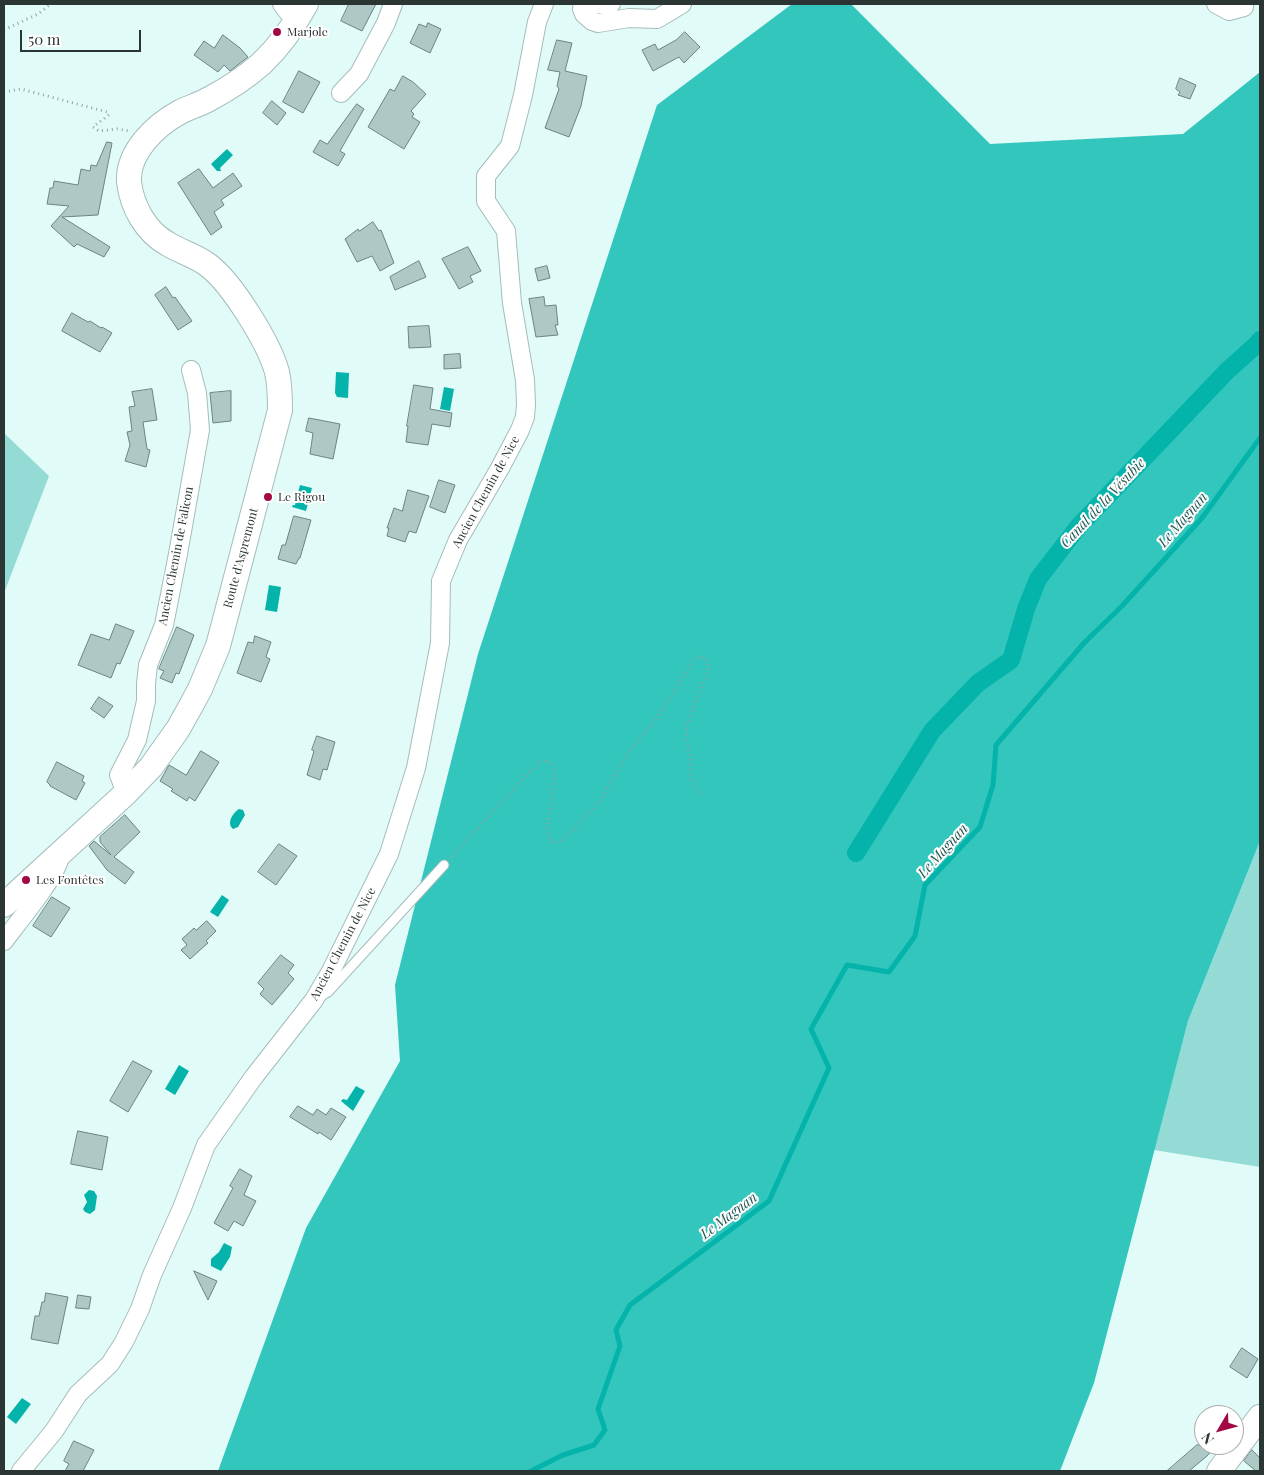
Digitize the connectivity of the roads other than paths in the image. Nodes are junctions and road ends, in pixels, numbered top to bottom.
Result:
1 (393, 4) edge
2 (544, 4) edge
3 (586, 4) edge
4 (598, 4) edge
5 (611, 4) edge
6 (682, 4) edge
7 (1216, 4) edge
8 (1244, 7) dead end
9 (295, 9) edge
10 (342, 93) dead end
11 (191, 370) dead end
12 (126, 793) junction
13 (60, 853) junction
14 (444, 865) road end
15 (4, 905) edge
16 (4, 941) edge
17 (314, 1000) junction
18 (1260, 1417) edge
19 (21, 1471) edge
20 (1219, 1471) edge

1 - 10 street
2 - 17 street, Ancien Chemin de Nice
3 - 6 street
4 - 5 street
7 - 8 street
9 - 12 street, Route d'Aspremont
11 - 12 street, Ancien Chemin de Falicon
12 - 13 street, Route d'Aspremont
13 - 15 street, Route d'Aspremont
13 - 16 street
14 - 17 lane
17 - 19 street, Ancien Chemin de Nice
18 - 20 street

